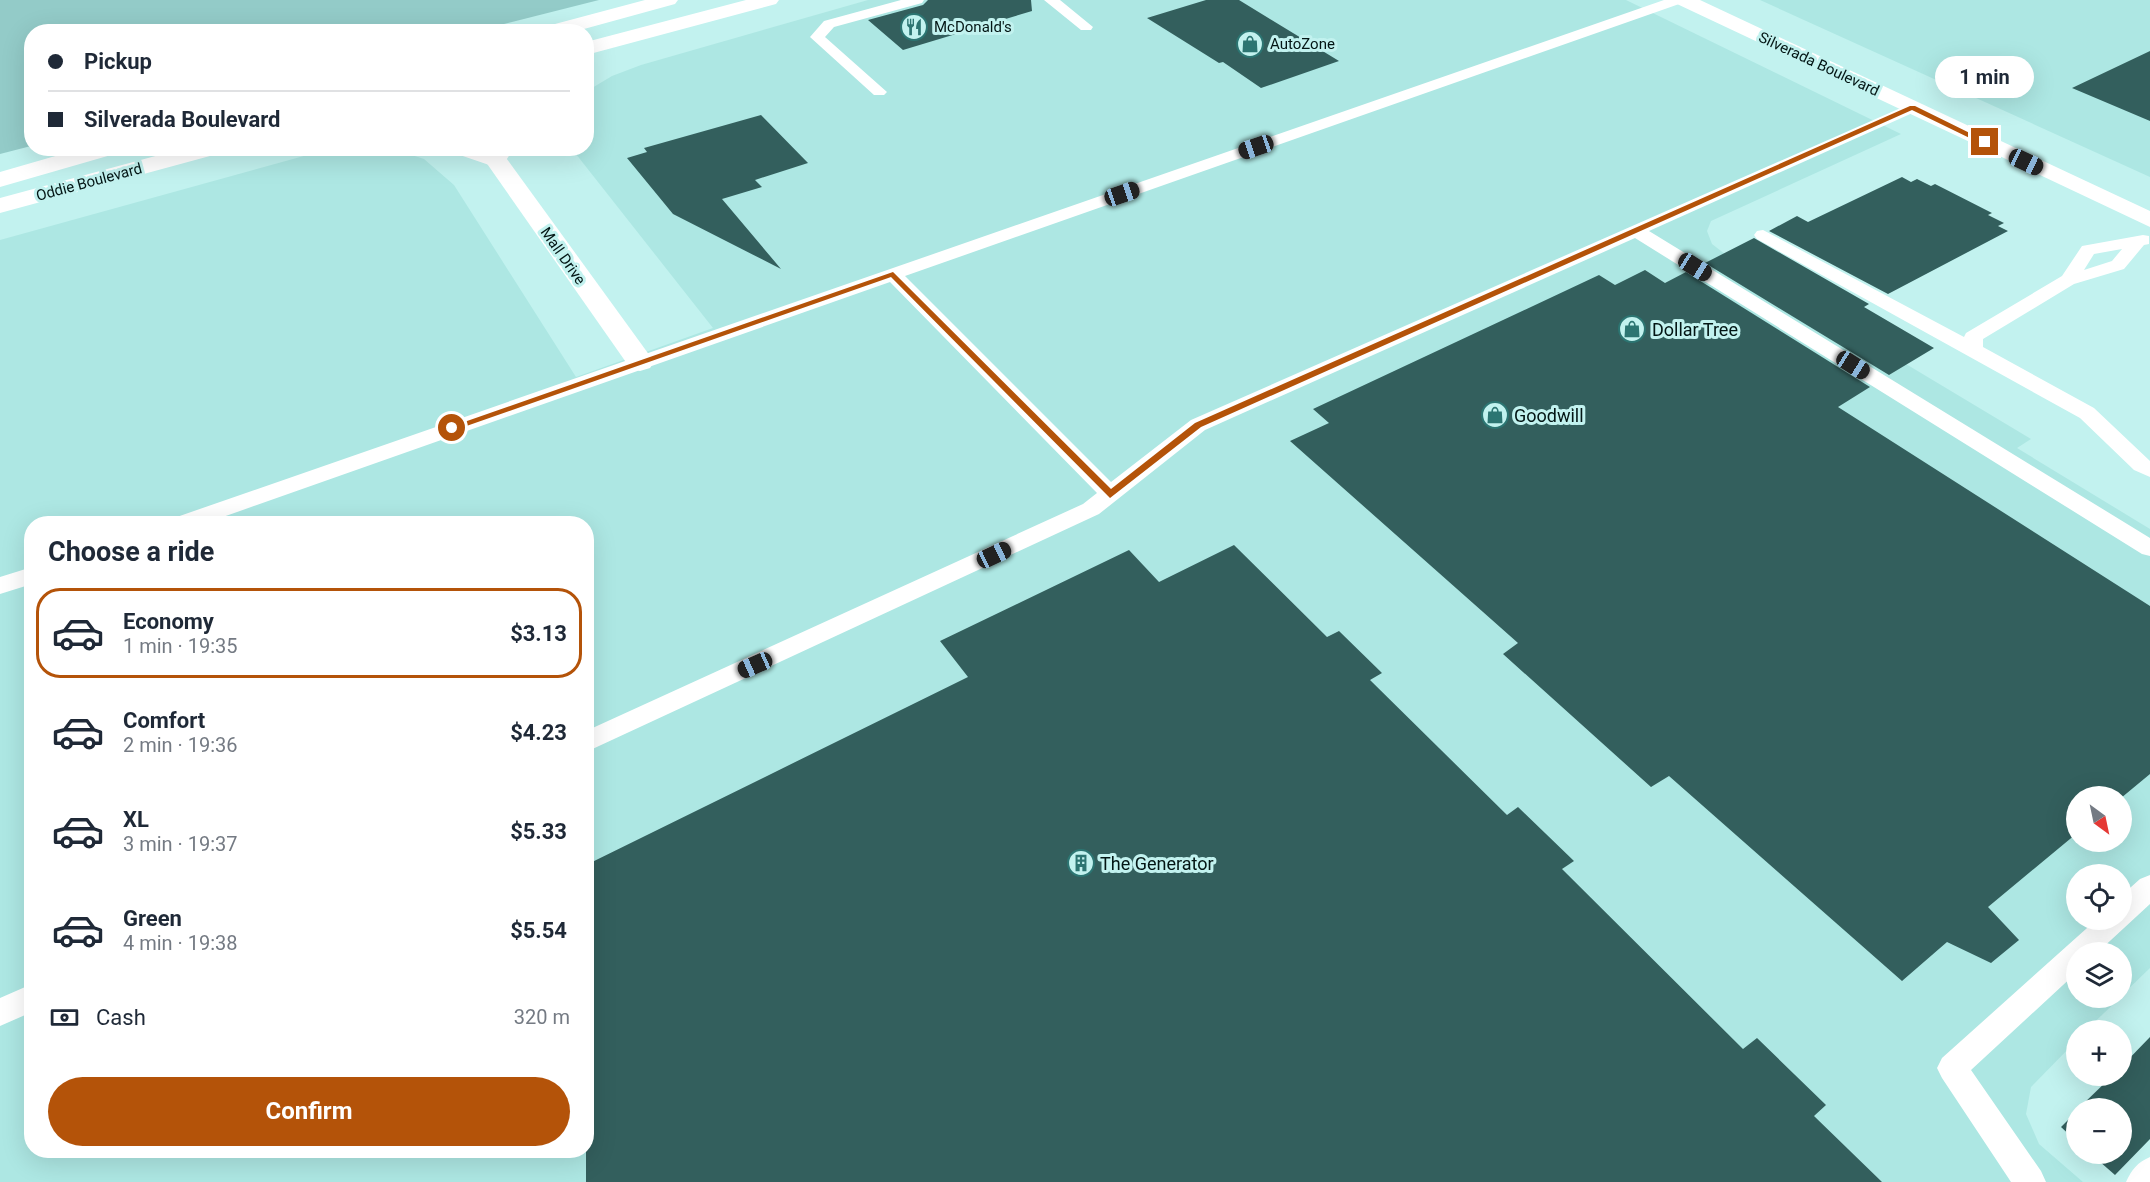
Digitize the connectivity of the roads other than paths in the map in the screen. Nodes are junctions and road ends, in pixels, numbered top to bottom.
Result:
1 (668, 0) edge
2 (769, 0) edge
3 (917, 0) edge
4 (1051, 0) edge
5 (1677, 0) edge
6 (1684, 0) edge
7 (577, 24) edge
8 (1086, 27) dead end
9 (609, 42) junction
10 (594, 47) edge
11 (594, 54) edge
12 (879, 92) dead end
13 (1912, 108) junction
14 (82, 156) edge
15 (184, 156) edge
16 (498, 156) edge
17 (0, 180) edge
18 (0, 206) edge
19 (2150, 220) edge
20 (1636, 231) junction
21 (1763, 236) dead end
22 (2144, 239) edge
23 (893, 274) junction
24 (1974, 350) junction
25 (639, 363) junction
26 (2150, 470) edge
27 (1110, 494) junction
28 (202, 516) edge
29 (2150, 548) edge
30 (24, 578) edge
31 (0, 586) edge
32 (594, 738) edge
33 (2150, 887) edge
34 (2132, 904) edge
35 (2104, 930) edge
36 (2090, 942) edge
37 (2066, 964) edge
38 (24, 1001) edge
39 (0, 1012) edge
40 (2150, 1173) edge
41 (2030, 1182) edge
42 (2142, 1182) edge

1 - 7 street
2 - 9 street
3 - 12 lane
4 - 8 lane
5 - 23 lane
6 - 13 street, Silverada Boulevard
9 - 10 street
9 - 11 street
13 - 19 street, Silverada Boulevard
13 - 20 lane
14 - 17 street, Oddie Boulevard
15 - 18 street, Oddie Boulevard
16 - 25 street, Mall Drive
20 - 27 lane
20 - 29 lane
21 - 24 lane
22 - 24 lane
23 - 25 lane
23 - 27 lane
24 - 26 lane
25 - 28 lane
27 - 32 lane
30 - 31 lane
33 - 34 lane
35 - 36 lane
37 - 41 lane
38 - 39 lane
40 - 42 lane

